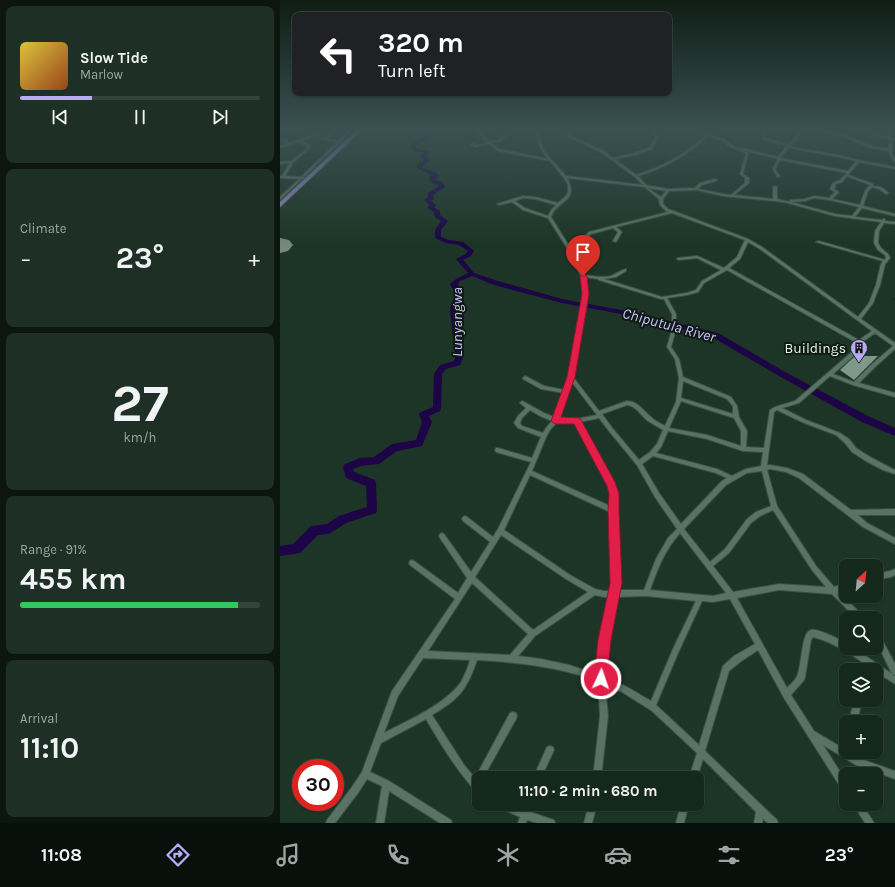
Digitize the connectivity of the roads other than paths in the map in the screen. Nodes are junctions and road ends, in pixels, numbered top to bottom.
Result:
1 (287, 168) edge
2 (314, 168) edge
3 (316, 168) edge
4 (557, 168) edge
5 (626, 168) edge
6 (662, 168) edge
7 (743, 168) edge
8 (774, 168) edge
9 (826, 168) edge
10 (851, 168) edge
11 (847, 173) junction
12 (636, 176) junction
13 (778, 176) dead end
14 (281, 177) edge
15 (306, 177) junction
16 (566, 177) junction
17 (715, 180) dead end
18 (872, 185) junction
19 (774, 186) dead end
20 (646, 187) junction
21 (696, 189) junction
22 (668, 190) junction
23 (887, 193) dead end
24 (731, 196) junction
25 (661, 199) junction
26 (830, 199) junction
27 (775, 200) junction
28 (513, 201) junction
29 (784, 201) junction
30 (280, 203) edge
31 (499, 204) dead end
32 (558, 204) junction
33 (862, 207) junction
34 (671, 212) junction
35 (895, 215) edge
36 (549, 217) junction
37 (853, 218) junction
38 (884, 220) junction
39 (895, 223) edge
40 (614, 227) junction
41 (747, 240) junction
42 (615, 241) dead end
43 (818, 242) dead end
44 (571, 251) junction
45 (679, 259) dead end
46 (886, 261) junction
47 (726, 269) junction
48 (625, 270) dead end
49 (583, 276) junction
50 (600, 279) junction
51 (665, 298) junction
52 (858, 319) junction
53 (874, 331) junction
54 (859, 342) junction
55 (895, 346) edge
56 (829, 374) junction
57 (571, 377) junction
58 (524, 378) dead end
59 (681, 378) junction
60 (855, 384) junction
61 (567, 392) junction
62 (895, 395) edge
63 (679, 399) junction
64 (522, 403) dead end
65 (529, 408) junction
66 (777, 408) junction
67 (600, 415) junction
68 (736, 417) junction
69 (555, 421) junction
70 (577, 421) junction
71 (666, 429) junction
72 (544, 436) junction
73 (743, 449) junction
74 (498, 450) dead end
75 (766, 450) junction
76 (652, 454) junction
77 (533, 460) junction
78 (639, 463) junction
79 (764, 467) junction
80 (529, 472) junction
81 (895, 472) edge
82 (732, 478) junction
83 (774, 507) junction
84 (613, 510) junction
85 (895, 512) edge
86 (850, 513) junction
87 (465, 519) dead end
88 (680, 528) junction
89 (500, 531) junction
90 (442, 536) dead end
91 (494, 541) junction
92 (895, 541) edge
93 (412, 563) dead end
94 (709, 566) junction
95 (895, 572) edge
96 (883, 576) edge
97 (471, 578) junction
98 (839, 589) edge
99 (833, 591) junction
100 (594, 592) junction
101 (646, 593) junction
102 (615, 595) junction
103 (732, 596) junction
104 (459, 598) junction
105 (700, 599) junction
106 (854, 611) edge
107 (533, 634) junction
108 (759, 646) junction
109 (883, 648) edge
110 (423, 654) junction
111 (474, 657) junction
112 (512, 658) junction
113 (865, 663) edge
114 (895, 671) edge
115 (883, 674) edge
116 (601, 679) junction
117 (895, 680) edge
118 (787, 695) junction
119 (652, 707) junction
120 (427, 714) junction
121 (513, 716) dead end
122 (810, 733) junction
123 (378, 740) junction
124 (839, 748) edge
125 (550, 750) dead end
126 (702, 753) junction
127 (855, 759) edge
128 (485, 771) edge
129 (540, 771) edge
130 (598, 771) edge
131 (696, 771) edge
132 (364, 774) junction
133 (895, 775) edge
134 (839, 777) edge
135 (472, 781) edge
136 (386, 784) junction
137 (760, 810) junction
138 (512, 811) edge
139 (591, 811) edge
140 (683, 811) edge
141 (862, 811) edge
142 (524, 819) edge
143 (330, 823) edge
144 (380, 823) edge
145 (448, 823) edge
146 (551, 823) edge
147 (588, 823) edge
148 (680, 823) edge
149 (758, 823) edge
150 (774, 823) edge
151 (870, 823) edge

1 - 14 street
2 - 15 street
3 - 15 highway
4 - 16 street
5 - 12 street
6 - 12 street
7 - 24 street
8 - 13 street
9 - 11 street
10 - 11 street
11 - 18 street
11 - 26 street
12 - 20 street
14 - 15 street
15 - 30 highway
16 - 20 street
16 - 32 street
17 - 21 street
18 - 23 street
18 - 33 street
19 - 27 street
20 - 22 street
20 - 25 street
21 - 22 street
21 - 24 street
22 - 25 street
24 - 27 street
25 - 34 street
26 - 29 street
26 - 33 street
27 - 29 street
28 - 31 street
28 - 32 street
28 - 36 street
29 - 37 street
32 - 36 street
33 - 35 street
33 - 37 street
34 - 40 street
34 - 41 street
36 - 44 street
37 - 38 street
38 - 39 street
38 - 46 street
40 - 42 street
40 - 44 street
41 - 47 street
41 - 52 street
43 - 46 street
44 - 49 street
45 - 47 street
46 - 52 street
47 - 51 street
47 - 54 street
48 - 50 street
49 - 50 street
49 - 57 street
50 - 51 street
51 - 59 street
52 - 53 street
53 - 54 street
53 - 55 street
54 - 56 street
55 - 60 street
56 - 60 street
56 - 66 street
57 - 61 street
57 - 67 street
58 - 61 street
59 - 63 street
59 - 68 street
60 - 62 street
61 - 69 street
63 - 68 street
63 - 71 street
64 - 65 street
65 - 69 street
65 - 72 street
66 - 75 street
66 - 81 street
67 - 70 street
67 - 71 street
67 - 78 street
68 - 73 street
69 - 70 street
69 - 72 street
70 - 84 street
71 - 73 street
71 - 76 street
72 - 77 street
73 - 75 street
74 - 77 street
75 - 79 street
76 - 78 street
76 - 82 street
77 - 80 street
78 - 88 street
79 - 82 street
79 - 83 street
79 - 86 street
80 - 84 street
80 - 89 street
82 - 88 street
83 - 94 street
83 - 99 street
84 - 102 street
85 - 86 street
86 - 92 street
87 - 91 street
88 - 94 street
88 - 101 street
89 - 91 street
89 - 100 street
90 - 97 street
91 - 97 street
93 - 104 street
94 - 103 street
95 - 96 street
97 - 104 street
97 - 107 street
98 - 99 street
99 - 103 street
99 - 106 street
100 - 102 street
100 - 107 street
101 - 102 street
101 - 105 street
102 - 116 street
103 - 105 street
103 - 108 street
104 - 110 street
105 - 119 street
107 - 112 street
108 - 118 street
108 - 126 street
109 - 114 street
110 - 111 street
110 - 123 street
111 - 112 street
111 - 120 street
112 - 116 street
113 - 118 street
115 - 117 street
116 - 119 street
116 - 130 street
118 - 122 street
119 - 126 street
120 - 123 street
120 - 135 street
121 - 128 street
122 - 124 street
122 - 134 street
123 - 132 street
125 - 129 street
126 - 131 street
126 - 137 street
127 - 133 street
132 - 136 street
132 - 143 street
136 - 144 street
136 - 145 street
137 - 149 street
137 - 150 street
138 - 142 street
139 - 147 street
140 - 148 street
141 - 151 street
142 - 146 street

